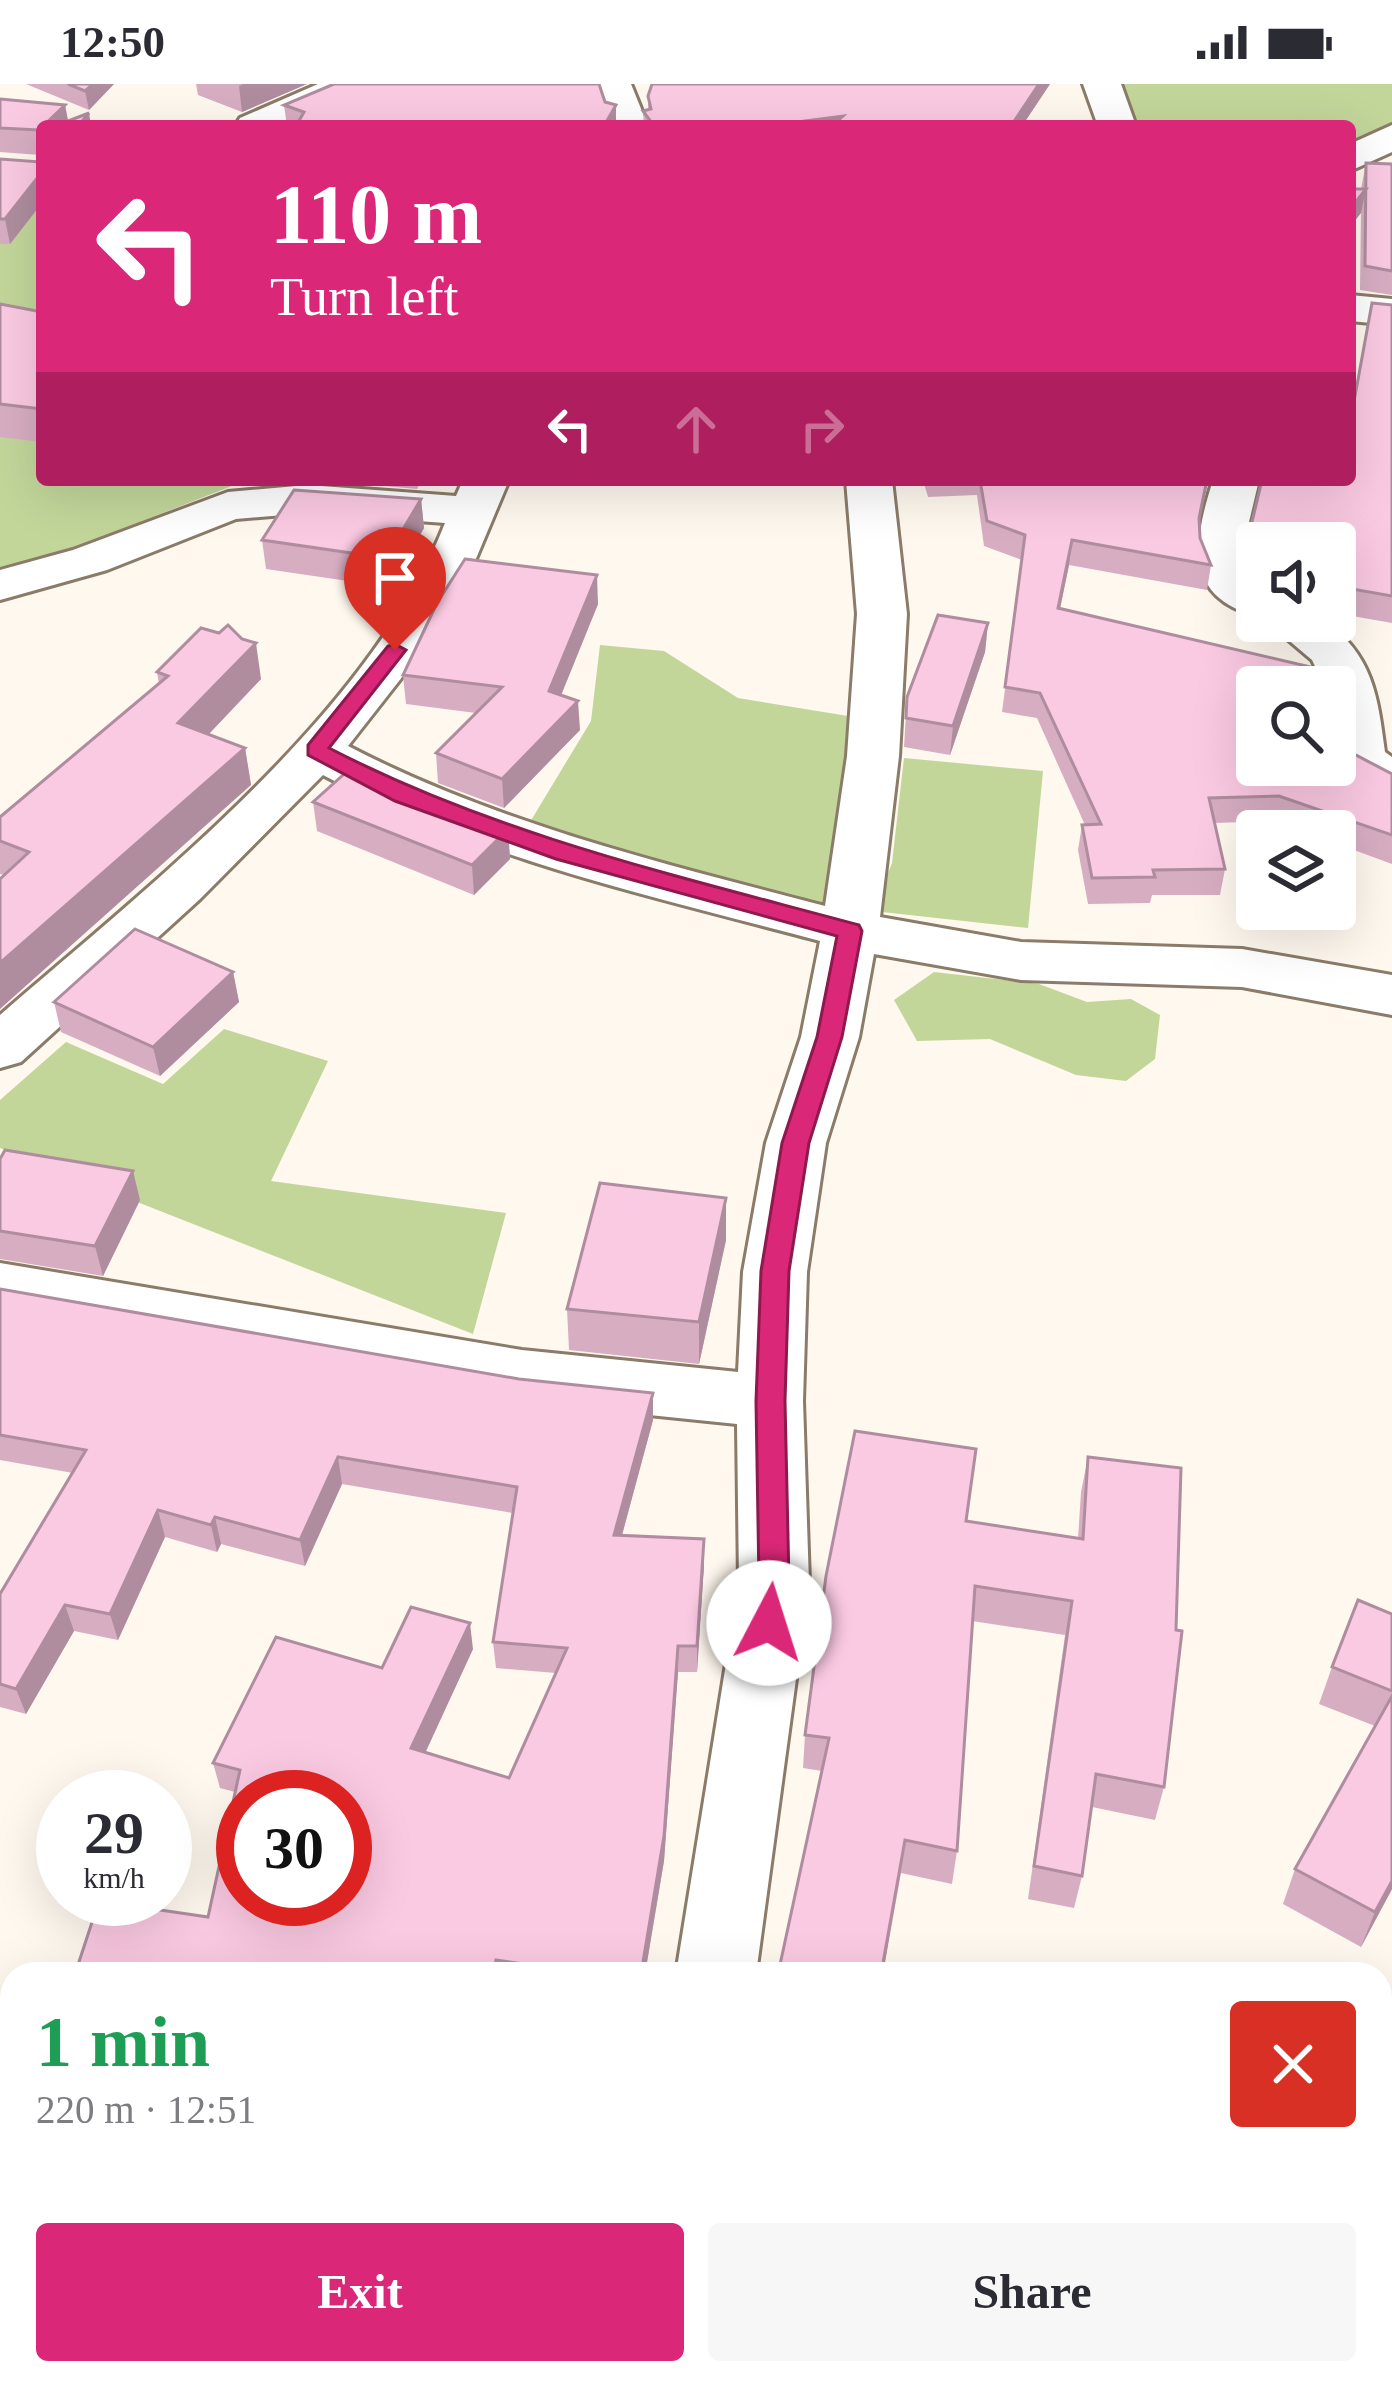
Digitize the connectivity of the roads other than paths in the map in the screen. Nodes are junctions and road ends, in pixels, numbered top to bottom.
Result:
1 (349, 84) edge
2 (612, 84) edge
3 (1102, 84) edge
4 (268, 120) edge
5 (627, 120) edge
6 (1115, 120) edge
7 (1392, 136) edge
8 (1356, 156) edge
9 (1356, 309) edge
10 (1392, 312) edge
11 (870, 486) edge
12 (1234, 486) edge
13 (479, 496) edge
14 (0, 584) edge
15 (1236, 584) edge
16 (1322, 642) edge
17 (316, 750) junction
18 (1392, 782) edge
19 (850, 931) junction
20 (1392, 994) edge
21 (0, 1048) edge
22 (0, 1287) edge
23 (770, 1401) junction
24 (718, 1962) edge

1 - 4 street
2 - 5 street
3 - 6 street
7 - 8 street
9 - 10 street
11 - 19 street
12 - 15 street
13 - 14 street
13 - 17 street
16 - 18 street
17 - 19 street
17 - 21 street
19 - 20 street
19 - 23 street
22 - 23 street
23 - 24 street

